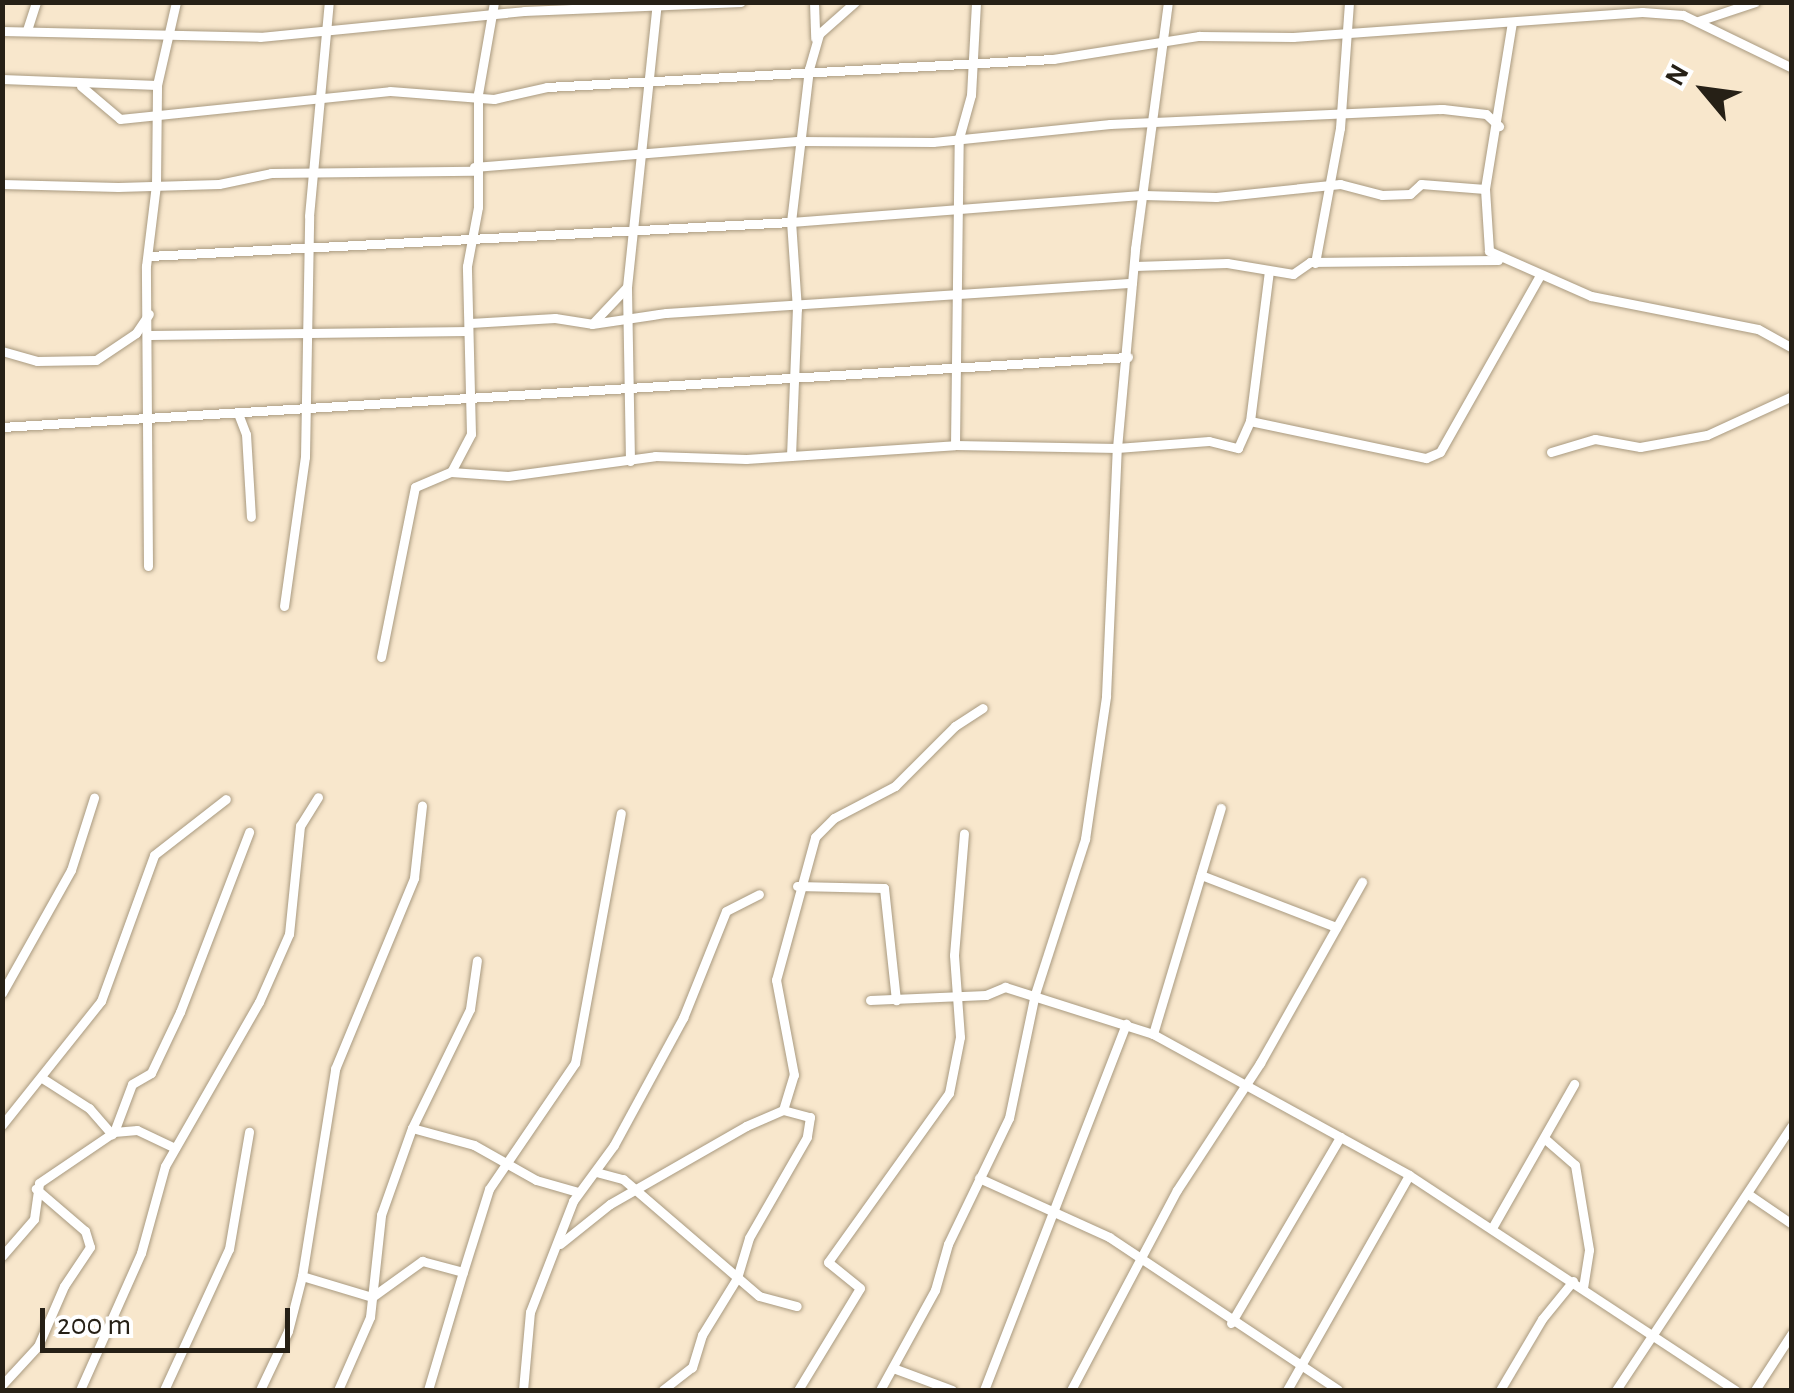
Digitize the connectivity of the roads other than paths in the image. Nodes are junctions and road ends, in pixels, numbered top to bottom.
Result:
1 (36, 2) edge
2 (176, 2) edge
3 (329, 2) edge
4 (494, 2) edge
5 (741, 2) edge
6 (814, 2) edge
7 (855, 2) edge
8 (976, 2) edge
9 (1168, 2) edge
10 (1349, 2) edge
11 (1754, 2) edge
12 (657, 6) edge
13 (1676, 7) edge
14 (492, 16) junction
15 (1698, 21) junction
16 (1512, 22) junction
17 (27, 30) junction
18 (326, 30) junction
19 (2, 31) edge
20 (1344, 32) junction
21 (173, 36) junction
22 (815, 40) junction
23 (1160, 41) junction
24 (975, 61) junction
25 (1792, 68) edge
26 (810, 70) junction
27 (2, 79) edge
28 (649, 84) junction
29 (157, 85) junction
30 (81, 86) junction
31 (478, 94) junction
32 (323, 98) junction
33 (157, 116) junction
34 (1341, 118) junction
35 (1150, 123) junction
36 (1499, 126) junction
37 (959, 138) junction
38 (800, 141) junction
39 (640, 159) junction
40 (474, 169) junction
41 (316, 174) junction
42 (2, 184) edge
43 (156, 185) junction
44 (1325, 186) junction
45 (1486, 188) junction
46 (1144, 195) junction
47 (956, 212) junction
48 (791, 222) junction
49 (633, 227) junction
50 (476, 236) junction
51 (308, 246) junction
52 (148, 256) junction
53 (1498, 260) junction
54 (1315, 263) junction
55 (1135, 266) junction
56 (1269, 271) junction
57 (1540, 277) junction
58 (1132, 283) junction
59 (627, 288) junction
60 (954, 298) junction
61 (797, 309) junction
62 (150, 314) junction
63 (626, 319) junction
64 (592, 324) junction
65 (469, 327) junction
66 (150, 335) junction
67 (309, 336) junction
68 (1792, 348) edge
69 (2, 352) edge
70 (1128, 357) junction
71 (954, 372) junction
72 (792, 379) junction
73 (629, 389) junction
74 (1792, 396) edge
75 (467, 399) junction
76 (306, 410) junction
77 (239, 416) junction
78 (145, 420) junction
79 (1250, 421) junction
80 (2, 428) edge
81 (955, 445) junction
82 (1116, 448) junction
83 (1551, 452) dead end
84 (791, 456) junction
85 (630, 461) junction
86 (451, 472) junction
87 (252, 517) dead end
88 (148, 566) dead end
89 (284, 606) dead end
90 (382, 657) dead end
91 (983, 708) dead end
92 (318, 796) dead end
93 (94, 798) dead end
94 (226, 799) dead end
95 (422, 805) dead end
96 (1222, 808) dead end
97 (621, 812) dead end
98 (249, 832) dead end
99 (964, 833) dead end
100 (1202, 874) junction
101 (1362, 882) dead end
102 (797, 886) junction
103 (759, 894) dead end
104 (1336, 928) junction
105 (477, 960) dead end
106 (956, 992) junction
107 (2, 993) edge
108 (1035, 994) junction
109 (870, 1000) dead end
110 (896, 1000) junction
111 (1126, 1024) junction
112 (1152, 1034) junction
113 (42, 1078) junction
114 (1574, 1084) dead end
115 (1243, 1085) junction
116 (784, 1110) junction
117 (2, 1125) edge
118 (1792, 1125) edge
119 (412, 1128) junction
120 (249, 1132) dead end
121 (113, 1133) junction
122 (1340, 1137) junction
123 (1544, 1138) junction
124 (175, 1148) junction
125 (503, 1165) junction
126 (596, 1172) junction
127 (1409, 1175) junction
128 (979, 1178) junction
129 (36, 1189) junction
130 (578, 1192) junction
131 (636, 1192) junction
132 (1748, 1194) junction
133 (1058, 1209) junction
134 (1792, 1224) edge
135 (1492, 1228) junction
136 (560, 1244) junction
137 (2, 1256) edge
138 (1143, 1262) junction
139 (463, 1272) junction
140 (302, 1276) junction
141 (737, 1278) junction
142 (1573, 1281) junction
143 (1584, 1288) junction
144 (372, 1297) junction
145 (797, 1306) dead end
146 (1231, 1323) junction
147 (1792, 1334) edge
148 (1653, 1336) junction
149 (1301, 1366) junction
150 (893, 1368) junction
151 (2, 1385) edge
152 (80, 1390) edge
153 (164, 1390) edge
154 (260, 1390) edge
155 (338, 1390) edge
156 (428, 1390) edge
157 (523, 1390) edge
158 (663, 1390) edge
159 (798, 1390) edge
160 (880, 1390) edge
161 (952, 1390) edge
162 (984, 1390) edge
163 (1071, 1390) edge
164 (1286, 1390) edge
165 (1338, 1390) edge
166 (1500, 1390) edge
167 (1616, 1390) edge
168 (1734, 1390) edge
169 (1755, 1390) edge

1 - 17 street
2 - 21 street
3 - 18 street
4 - 14 street
5 - 12 street
6 - 22 street
7 - 22 street
8 - 24 street
9 - 23 street
10 - 20 street
11 - 15 street
12 - 14 street
12 - 28 street
13 - 15 street
13 - 16 street
14 - 18 street
14 - 31 street
15 - 25 street
16 - 20 street
16 - 36 street
17 - 19 street
17 - 21 street
18 - 21 street
18 - 32 street
20 - 23 street
20 - 34 street
21 - 29 street
22 - 26 street
23 - 24 street
23 - 35 street
24 - 26 street
24 - 37 street
26 - 28 street
26 - 38 street
27 - 30 street
28 - 31 street
28 - 39 street
29 - 30 street
29 - 33 street
30 - 33 street
31 - 32 street
31 - 40 street
32 - 33 street
32 - 41 street
33 - 43 street
34 - 35 street
34 - 36 street
34 - 44 street
35 - 37 street
35 - 46 street
36 - 45 street
37 - 38 street
37 - 47 street
38 - 39 street
38 - 48 street
39 - 40 street
39 - 49 street
40 - 41 street
40 - 50 street
41 - 43 street
41 - 51 street
42 - 43 street
43 - 52 street
44 - 45 street
44 - 46 street
44 - 54 street
45 - 53 street
46 - 47 street
46 - 55 street
47 - 48 street
47 - 60 street
48 - 49 street
48 - 61 street
49 - 50 street
49 - 59 street
50 - 51 street
50 - 65 street
51 - 52 street
51 - 67 street
52 - 62 street
53 - 54 street
53 - 57 street
54 - 56 street
55 - 56 street
55 - 58 street
56 - 79 street
57 - 68 street
57 - 79 street
58 - 60 street
58 - 70 street
59 - 63 street
59 - 64 street
60 - 61 street
60 - 71 street
61 - 63 street
61 - 72 street
62 - 66 street
62 - 69 street
63 - 64 street
63 - 73 street
64 - 65 street
65 - 67 street
65 - 75 street
66 - 67 street
66 - 78 street
67 - 76 street
70 - 71 street
70 - 82 street
71 - 72 street
71 - 81 street
72 - 73 street
72 - 84 street
73 - 75 street
73 - 85 street
74 - 83 street
75 - 76 street
75 - 86 street
76 - 77 street
76 - 89 street
77 - 78 street
77 - 87 street
78 - 80 street
78 - 88 street
79 - 82 street
81 - 82 street
81 - 84 street
82 - 108 street
84 - 85 street
85 - 86 street
86 - 90 street
91 - 102 street
92 - 124 street
93 - 107 street
94 - 113 street
95 - 140 street
96 - 100 street
97 - 125 street
98 - 121 street
99 - 106 street
100 - 104 street
100 - 112 street
101 - 104 street
102 - 110 street
102 - 116 street
103 - 126 street
104 - 115 street
105 - 119 street
106 - 108 street
106 - 110 street
106 - 159 street
108 - 111 street
108 - 128 street
109 - 110 street
111 - 112 street
111 - 133 street
112 - 115 street
113 - 117 street
113 - 121 street
114 - 123 street
115 - 122 street
115 - 138 street
116 - 131 street
116 - 141 street
118 - 132 street
119 - 125 street
119 - 144 street
120 - 153 street
121 - 124 street
121 - 129 street
122 - 127 street
122 - 146 street
123 - 135 street
123 - 143 street
124 - 152 street
125 - 130 street
125 - 139 street
126 - 130 street
126 - 131 street
127 - 135 street
127 - 149 street
128 - 133 street
128 - 150 street
129 - 137 street
129 - 151 street
130 - 136 street
131 - 136 street
131 - 141 street
132 - 134 street
132 - 148 street
133 - 138 street
133 - 162 street
135 - 142 street
136 - 157 street
138 - 146 street
138 - 163 street
139 - 144 street
139 - 156 street
140 - 144 street
140 - 154 street
141 - 145 street
141 - 158 street
142 - 143 street
142 - 166 street
143 - 148 street
144 - 155 street
146 - 149 street
147 - 169 street
148 - 167 street
148 - 168 street
149 - 164 street
149 - 165 street
150 - 160 street
150 - 161 street

